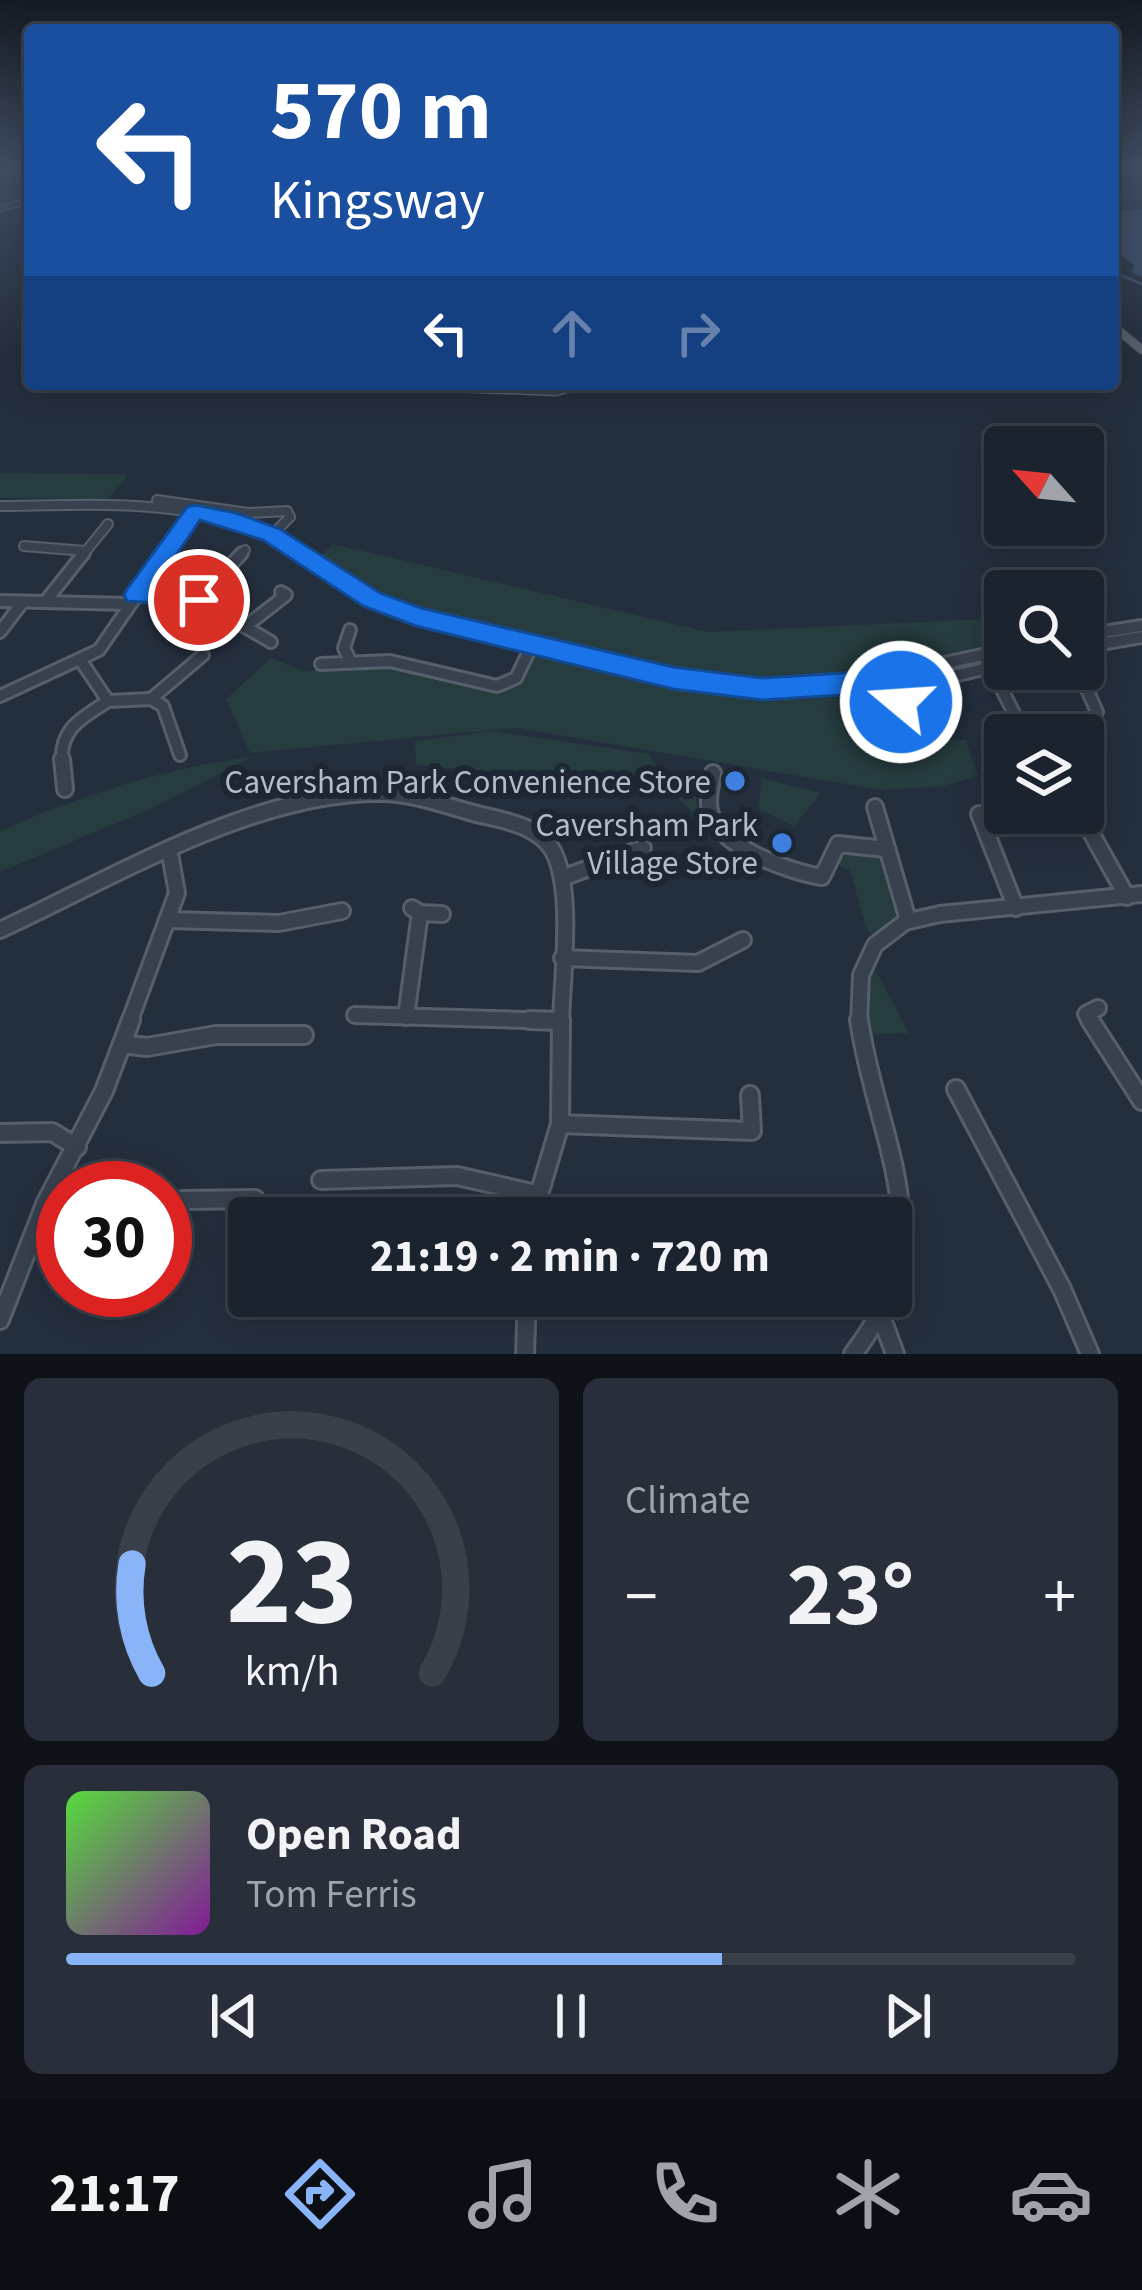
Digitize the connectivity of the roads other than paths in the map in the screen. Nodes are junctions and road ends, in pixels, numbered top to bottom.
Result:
1 (162, 499) dead end
2 (0, 506) edge
3 (195, 512) junction
4 (108, 524) dead end
5 (272, 535) junction
6 (31, 544) dead end
7 (245, 550) dead end
8 (85, 551) junction
9 (285, 594) dead end
10 (133, 600) junction
11 (199, 600) junction
12 (0, 601) edge
13 (45, 602) junction
14 (22, 603) junction
15 (1142, 626) edge
16 (245, 627) junction
17 (350, 630) dead end
18 (0, 632) edge
19 (1104, 632) edge
20 (1142, 637) edge
21 (271, 642) dead end
22 (1104, 643) edge
23 (532, 645) junction
24 (984, 655) edge
25 (349, 658) junction
26 (81, 661) junction
27 (199, 661) dead end
28 (321, 664) dead end
29 (984, 669) edge
30 (877, 682) junction
31 (1087, 690) edge
32 (0, 697) edge
33 (151, 699) junction
34 (107, 701) junction
35 (1096, 712) dead end
36 (182, 749) dead end
37 (713, 773) dead end
38 (69, 777) dead end
39 (875, 807) dead end
40 (979, 814) dead end
41 (1094, 834) edge
42 (644, 848) dead end
43 (886, 849) junction
44 (170, 854) junction
45 (562, 878) junction
46 (1135, 896) edge
47 (1016, 908) junction
48 (341, 911) dead end
49 (442, 914) dead end
50 (168, 920) junction
51 (908, 920) junction
52 (0, 930) edge
53 (743, 940) dead end
54 (562, 958) junction
55 (1085, 1012) dead end
56 (355, 1015) dead end
57 (406, 1017) junction
58 (560, 1021) junction
59 (304, 1035) dead end
60 (122, 1044) junction
61 (956, 1089) dead end
62 (750, 1095) dead end
63 (1142, 1101) edge
64 (560, 1124) junction
65 (0, 1133) edge
66 (76, 1147) junction
67 (321, 1180) dead end
68 (536, 1194) junction
69 (536, 1197) edge
70 (903, 1197) edge
71 (228, 1199) edge
72 (192, 1200) edge
73 (29, 1246) junction
74 (36, 1246) edge
75 (526, 1317) edge
76 (880, 1317) edge
77 (881, 1317) edge
78 (0, 1320) edge
79 (525, 1354) edge
80 (854, 1354) edge
81 (895, 1354) edge
82 (1090, 1354) edge

1 - 5 street
2 - 3 street
3 - 5 street
3 - 10 street
4 - 8 street
5 - 23 street
6 - 8 street
7 - 11 street
8 - 13 street
9 - 16 street
10 - 11 street
10 - 13 street
10 - 26 street
11 - 16 street
12 - 14 street
13 - 14 street
14 - 18 street
15 - 19 street
16 - 21 street
17 - 25 street
20 - 22 street
23 - 25 street
23 - 30 street
24 - 30 street
25 - 28 street
26 - 32 street
26 - 34 street
27 - 33 street
29 - 30 street
31 - 35 street
33 - 34 street
33 - 36 street
34 - 38 street
37 - 43 street
39 - 43 street
40 - 47 street
41 - 46 street
42 - 45 street
43 - 51 street
44 - 45 street
44 - 50 street
44 - 52 street
45 - 54 street
46 - 47 street
47 - 51 street
48 - 50 street
49 - 57 street
50 - 60 street
51 - 70 street
53 - 54 street
54 - 58 street
55 - 63 street
56 - 57 street
57 - 58 street
58 - 64 street
59 - 60 street
60 - 66 street
61 - 82 street
62 - 64 street
64 - 68 street
65 - 66 street
66 - 73 street
67 - 68 street
68 - 69 street
71 - 72 street
73 - 74 street
73 - 78 street
75 - 79 street
76 - 80 street
77 - 81 street

